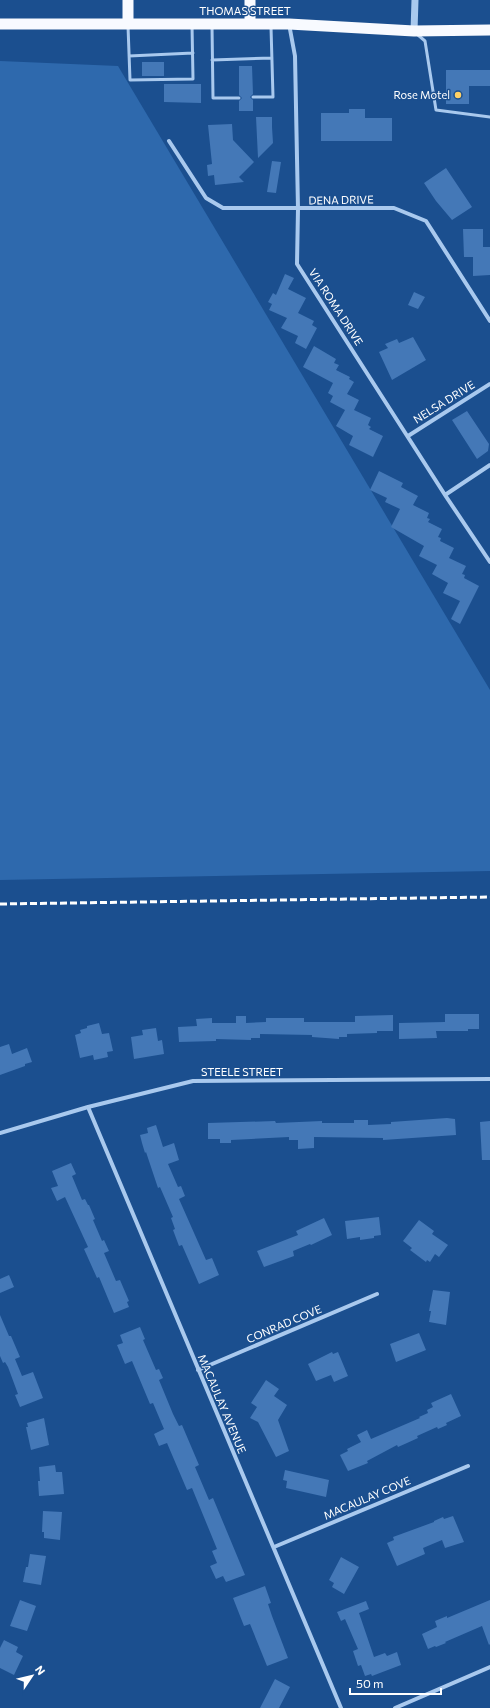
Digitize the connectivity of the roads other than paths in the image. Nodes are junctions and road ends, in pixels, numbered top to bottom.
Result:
1 (128, 0) edge
2 (250, 0) edge
3 (415, 0) edge
4 (0, 24) edge
5 (128, 24) junction
6 (192, 24) junction
7 (212, 24) junction
8 (250, 24) junction
9 (271, 24) junction
10 (289, 24) junction
11 (490, 30) edge
12 (414, 31) junction
13 (193, 53) junction
14 (129, 56) junction
15 (272, 58) junction
16 (212, 60) junction
17 (253, 97) dead end
18 (239, 98) dead end
19 (490, 117) edge
20 (169, 141) dead end
21 (298, 209) junction
22 (490, 321) edge
23 (490, 384) edge
24 (408, 436) junction
25 (490, 465) edge
26 (445, 495) junction
27 (490, 562) edge
28 (490, 1080) edge
29 (88, 1106) junction
30 (0, 1133) edge
31 (377, 1294) dead end
32 (198, 1370) junction
33 (468, 1466) dead end
34 (274, 1547) junction
35 (490, 1667) edge
36 (341, 1708) edge
37 (395, 1708) edge

1 - 5 highway
2 - 8 highway
3 - 12 street
4 - 5 highway, THOMAS STREET
5 - 6 highway, THOMAS STREET
5 - 14 lane
6 - 7 highway, THOMAS STREET
6 - 13 lane
7 - 8 highway, THOMAS STREET
7 - 16 lane
8 - 9 highway, THOMAS STREET
9 - 10 highway, THOMAS STREET
9 - 15 lane
10 - 12 highway, THOMAS STREET
10 - 21 street, VIA ROMA DRIVE
11 - 12 highway, THOMAS STREET
12 - 19 lane
13 - 14 lane
13 - 14 lane
15 - 16 lane
15 - 17 lane
16 - 18 lane
20 - 21 street, DENA DRIVE
21 - 22 street, DENA DRIVE
21 - 24 street, VIA ROMA DRIVE
23 - 24 street, NELSA DRIVE
24 - 26 street, VIA ROMA DRIVE
25 - 26 street
26 - 27 street, VIA ROMA DRIVE
28 - 29 street, STEELE STREET
29 - 30 street, STEELE STREET
29 - 32 street, MACAULAY AVENUE
31 - 32 street, CONRAD COVE
32 - 34 street, MACAULAY AVENUE
33 - 34 street, MACAULAY COVE
34 - 36 street, MACAULAY AVENUE
35 - 37 street

